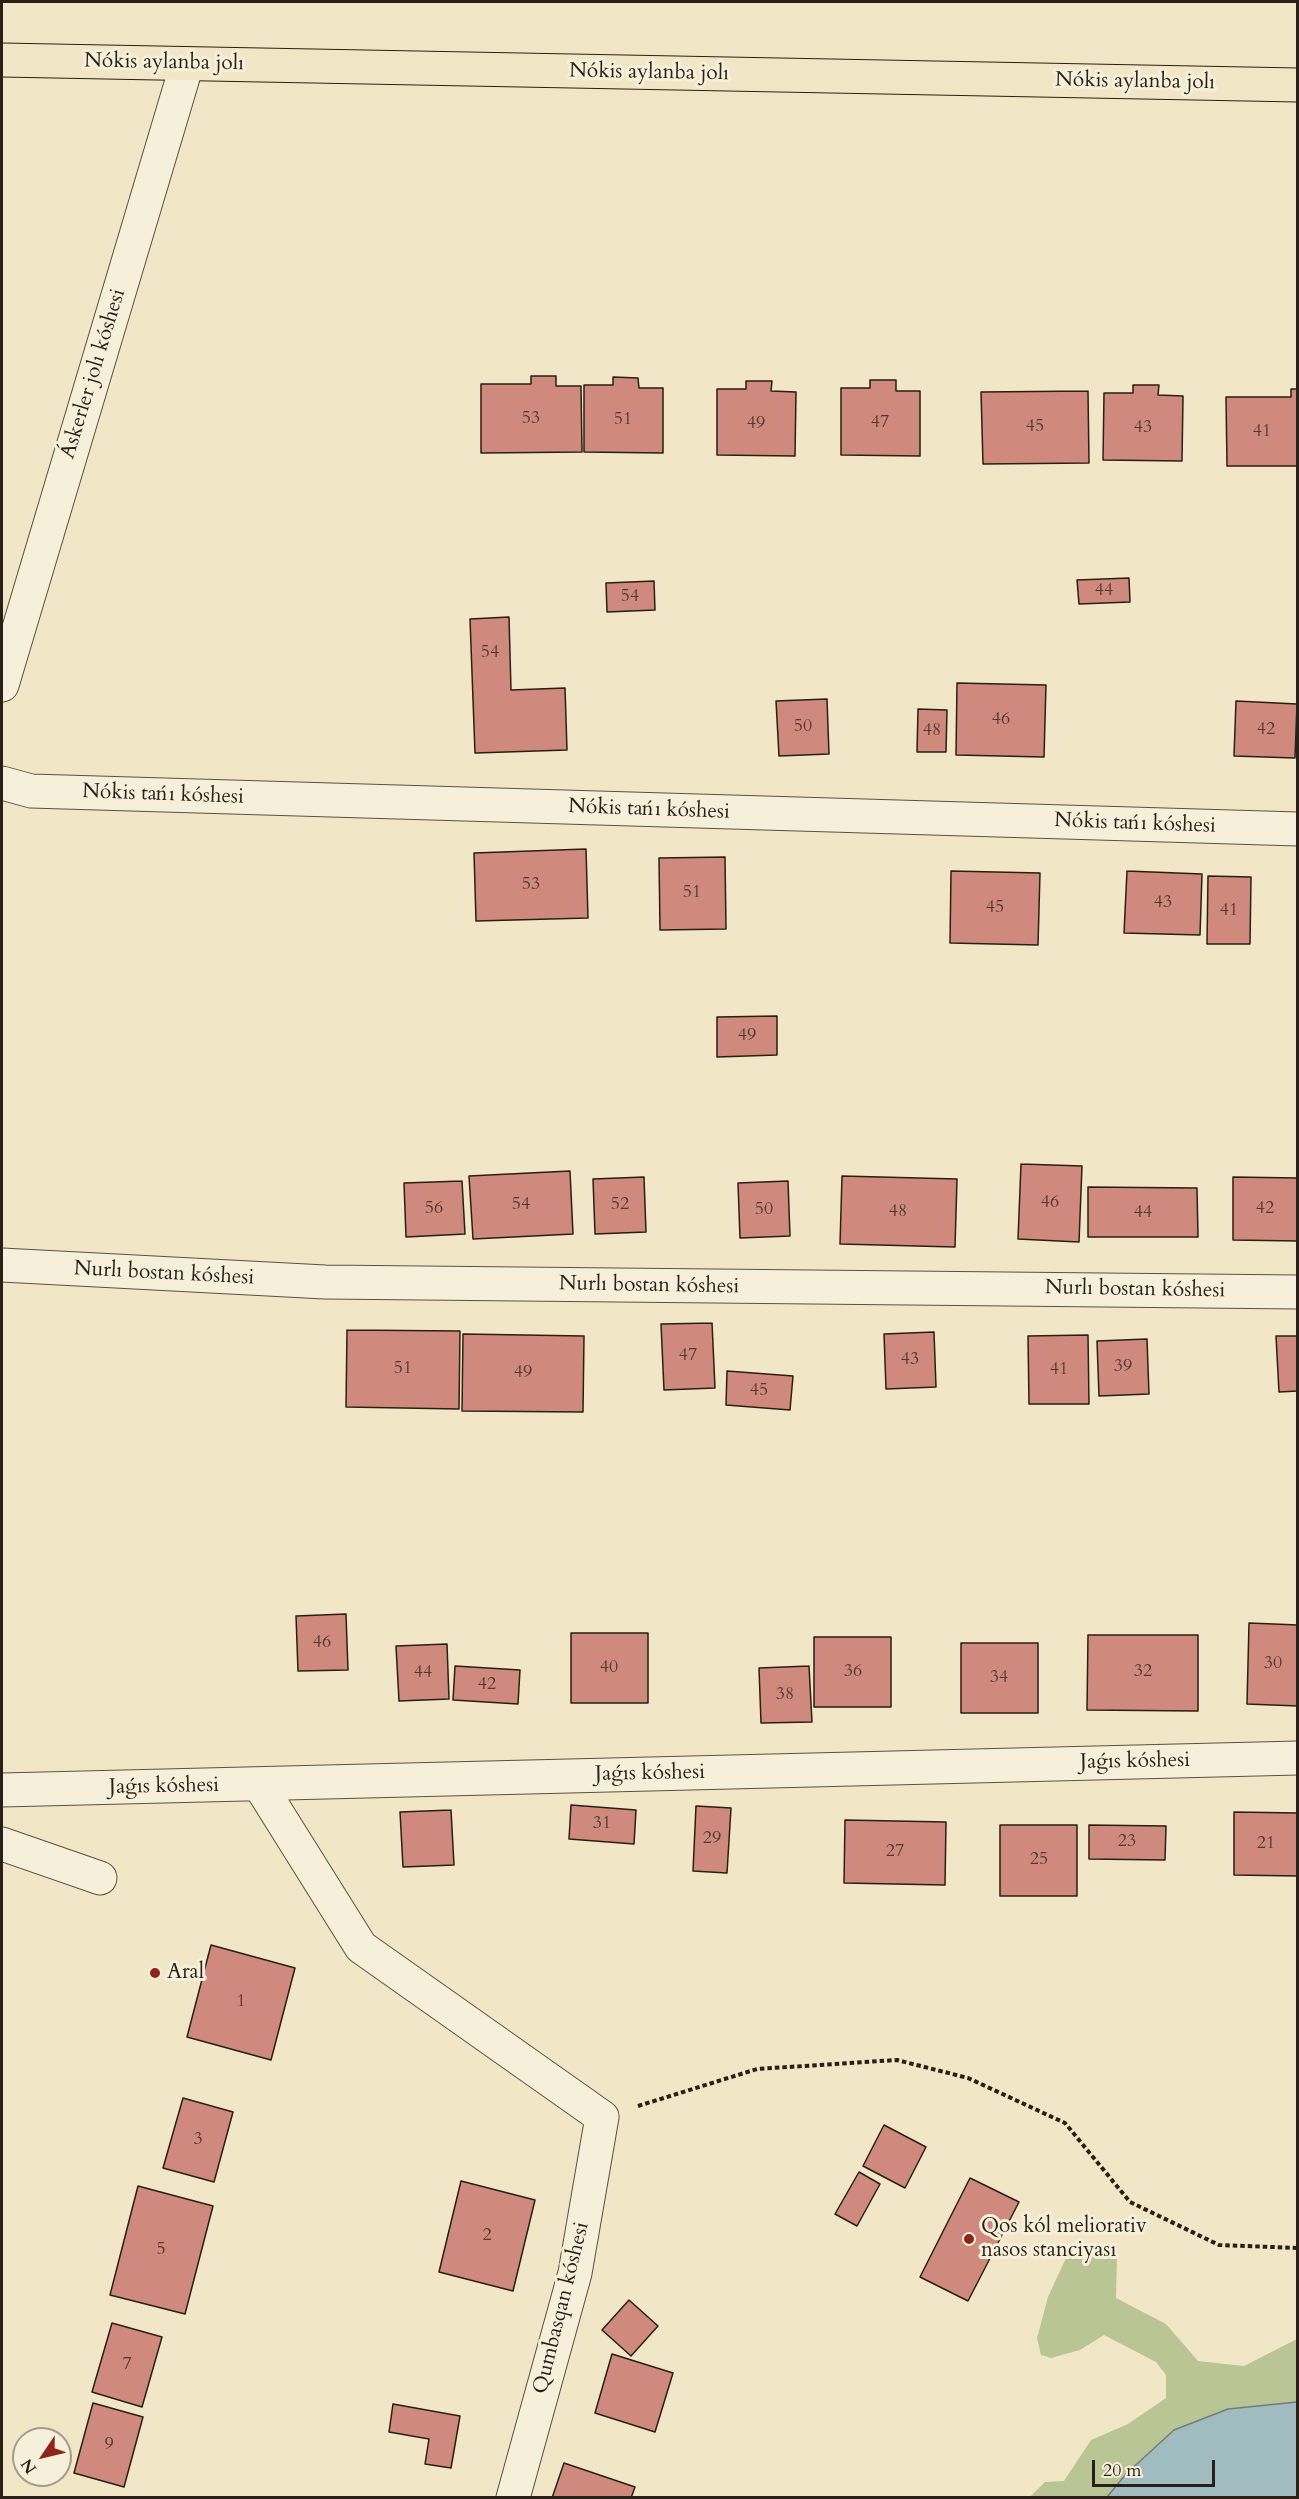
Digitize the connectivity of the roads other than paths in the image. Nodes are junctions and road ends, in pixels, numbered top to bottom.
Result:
1 (2, 60) edge
2 (188, 64) junction
3 (1298, 85) edge
4 (2, 685) edge
5 (2, 783) edge
6 (1298, 829) edge
7 (2, 1265) edge
8 (1298, 1292) edge
9 (1298, 1758) edge
10 (259, 1784) junction
11 (2, 1790) edge
12 (2, 1844) edge
13 (100, 1878) dead end
14 (513, 2498) edge

1 - 2 main road, Nókis aylanba jolı
2 - 3 main road, Nókis aylanba jolı
2 - 4 street, Áskerler jolı kóshesi
5 - 6 street, Nókis tańı kóshesi
7 - 8 street, Nurlı bostan kóshesi
9 - 10 street, Jaǵıs kóshesi
10 - 11 street, Jaǵıs kóshesi
10 - 14 street, Qumbasqan kóshesi
12 - 13 street

